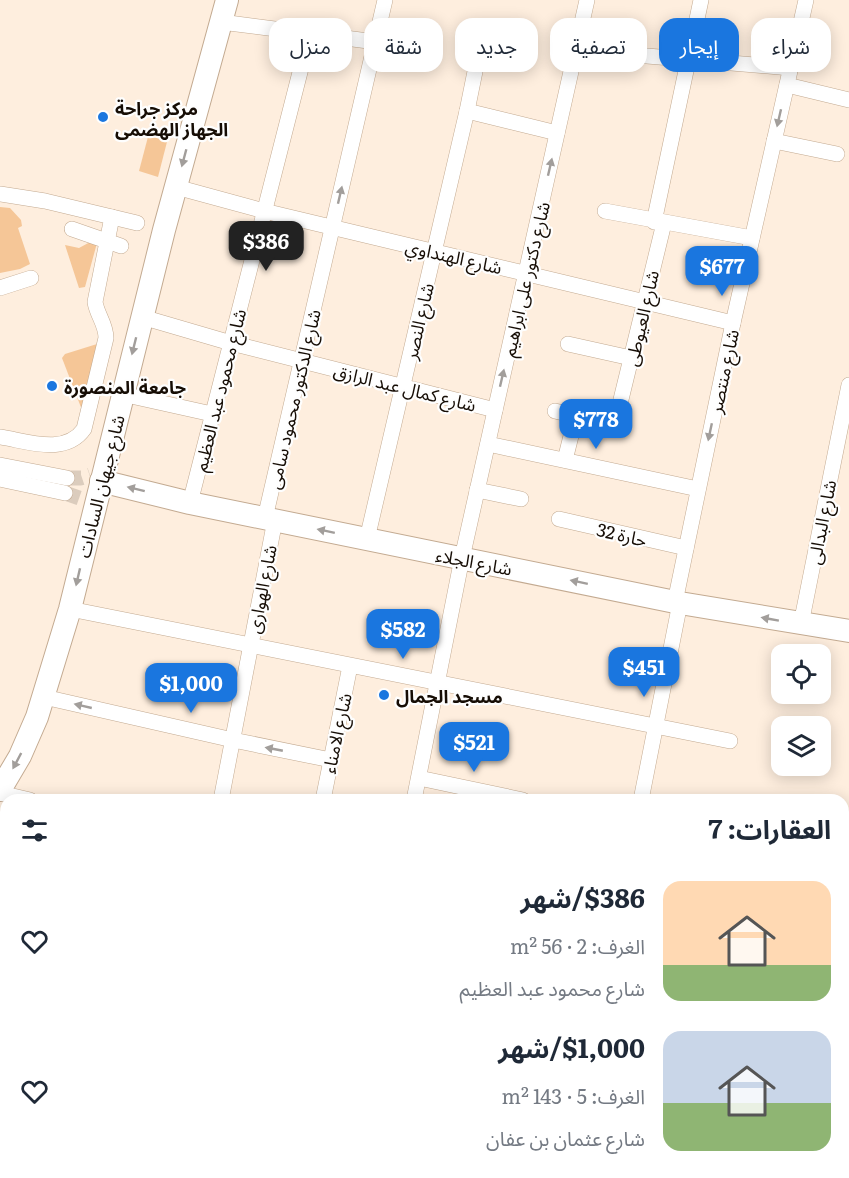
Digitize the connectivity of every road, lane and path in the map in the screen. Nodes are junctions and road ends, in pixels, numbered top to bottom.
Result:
1 (385, 0) edge
2 (587, 0) edge
3 (701, 0) edge
4 (806, 0) edge
5 (224, 11) edge
6 (381, 18) edge
7 (697, 18) edge
8 (802, 18) edge
9 (269, 23) edge
10 (300, 72) edge
11 (368, 72) edge
12 (475, 72) edge
13 (687, 72) edge
14 (790, 72) edge
15 (787, 85) junction
16 (849, 100) edge
17 (467, 111) junction
18 (557, 133) junction
19 (774, 141) junction
20 (837, 154) dead end
21 (176, 187) junction
22 (0, 194) edge
23 (264, 211) junction
24 (605, 211) dead end
25 (112, 217) junction
26 (659, 222) junction
27 (149, 226) junction
28 (333, 227) junction
29 (72, 229) dead end
30 (752, 238) junction
31 (114, 244) junction
32 (434, 252) junction
33 (526, 274) junction
34 (31, 278) dead end
35 (0, 288) edge
36 (645, 302) junction
37 (142, 317) junction
38 (733, 323) junction
39 (231, 343) junction
40 (568, 344) dead end
41 (632, 358) junction
42 (302, 361) junction
43 (849, 385) edge
44 (402, 387) junction
45 (122, 394) junction
46 (495, 410) junction
47 (555, 411) dead end
48 (212, 414) junction
49 (576, 416) junction
50 (0, 437) edge
51 (488, 444) junction
52 (565, 460) junction
53 (0, 465) edge
54 (98, 475) junction
55 (26, 478) junction
56 (0, 479) edge
57 (66, 486) tunnel mouth
58 (698, 489) junction
59 (477, 490) junction
60 (521, 499) dead end
61 (190, 503) junction
62 (270, 519) junction
63 (559, 519) dead end
64 (366, 539) junction
65 (686, 548) junction
66 (462, 558) junction
67 (677, 602) junction
68 (70, 609) junction
69 (801, 624) junction
70 (849, 631) edge
71 (251, 646) junction
72 (350, 666) junction
73 (437, 684) junction
74 (44, 697) junction
75 (655, 727) junction
76 (233, 740) junction
77 (730, 741) dead end
78 (331, 760) junction
79 (419, 778) junction
80 (0, 792) edge
81 (222, 794) edge
82 (324, 794) edge
83 (415, 794) edge
84 (495, 794) edge
85 (642, 794) edge

1 - 6 street, شارع الدكتور محمود سامى
2 - 18 street, شارع دكتور على ابراهيم
3 - 7 street, شارع العيوطى
4 - 8 street, شارع منتصر
5 - 9 street
5 -> 21 main road, شارع جيهان السادات
10 - 23 street, شارع محمود عبد العظيم
28 -> 11 street, شارع الدكتور محمود سامى
12 - 17 street, شارع النصر
13 - 26 street, شارع العيوطى
14 - 15 street, شارع منتصر
15 - 16 street
15 -> 19 street, شارع منتصر
17 - 18 street
17 - 32 street, شارع النصر
33 -> 18 street, شارع دكتور على ابراهيم
19 - 20 street
19 - 30 street, شارع منتصر
21 - 23 street, شارع الهنداوي
21 - 27 main road, شارع جيهان السادات
22 - 25 street
23 - 28 street, شارع الهنداوي
23 - 39 street, شارع محمود عبد العظيم
24 - 26 street
25 - 27 street
25 - 31 street
26 - 30 street
26 - 36 street, شارع العيوطى
27 - 37 main road, شارع جيهان السادات
28 - 32 street, شارع الهنداوي
28 - 42 street, شارع الدكتور محمود سامى
29 - 31 street
30 - 38 street, شارع منتصر
31 - 50 street
32 - 33 street, شارع الهنداوي
32 - 44 street, شارع النصر
33 - 36 street, شارع الهنداوي
46 -> 33 street, شارع دكتور على ابراهيم
34 - 35 street
36 - 38 street, شارع الهنداوي
36 - 41 street, شارع العيوطى
37 - 39 street, شارع كمال عبد الرازق
37 -> 45 main road, شارع جيهان السادات
38 -> 58 street, شارع منتصر
39 - 42 street, شارع كمال عبد الرازق
39 - 48 street, شارع محمود عبد العظيم
40 - 41 street
41 - 49 street, شارع العيوطى
42 - 44 street, شارع كمال عبد الرازق
42 - 62 street, شارع الدكتور محمود سامى
43 - 69 street, شارع البدالى
44 - 46 street, شارع كمال عبد الرازق
44 - 64 street, شارع النصر
45 - 48 street
45 - 54 main road, شارع جيهان السادات
46 - 51 street, شارع دكتور على ابراهيم
47 - 49 street, شارع العيوطى
48 - 61 street, شارع محمود عبد العظيم
49 - 52 street
51 - 52 street
51 - 59 street, شارع دكتور على ابراهيم
52 - 58 street
53 - 55 street
61 -> 54 main road, شارع الجلاء
54 -> 68 main road, شارع جيهان السادات
55 - 56 street
55 - 57 street
58 - 65 street, شارع منتصر
59 - 60 street
59 - 66 street, شارع دكتور على ابراهيم
61 - 62 main road, شارع الجلاء
64 -> 62 main road, شارع الجلاء
62 - 71 street, شارع الهوارى
63 - 65 street, حارة 32
64 - 66 main road, شارع الجلاء
65 - 67 street, شارع منتصر
67 -> 66 main road, شارع الجلاء
66 - 73 street, شارع دكتور على ابراهيم
69 -> 67 main road, شارع الجلاء
67 - 75 street, شارع منتصر
68 - 71 street
68 - 74 main road, شارع جيهان السادات
69 - 70 main road, شارع الجلاء
71 - 72 street
71 - 76 street, شارع الهوارى
72 - 73 street
72 - 78 street, شارع الامناء
73 - 75 street
73 - 79 street, شارع دكتور على ابراهيم
76 -> 74 street
74 -> 80 main road, شارع جيهان السادات
75 - 77 street
75 - 85 street, شارع منتصر
78 -> 76 street
76 - 81 street, شارع الهوارى
78 - 82 street, شارع الامناء
79 - 83 street, شارع دكتور على ابراهيم
79 - 84 street

